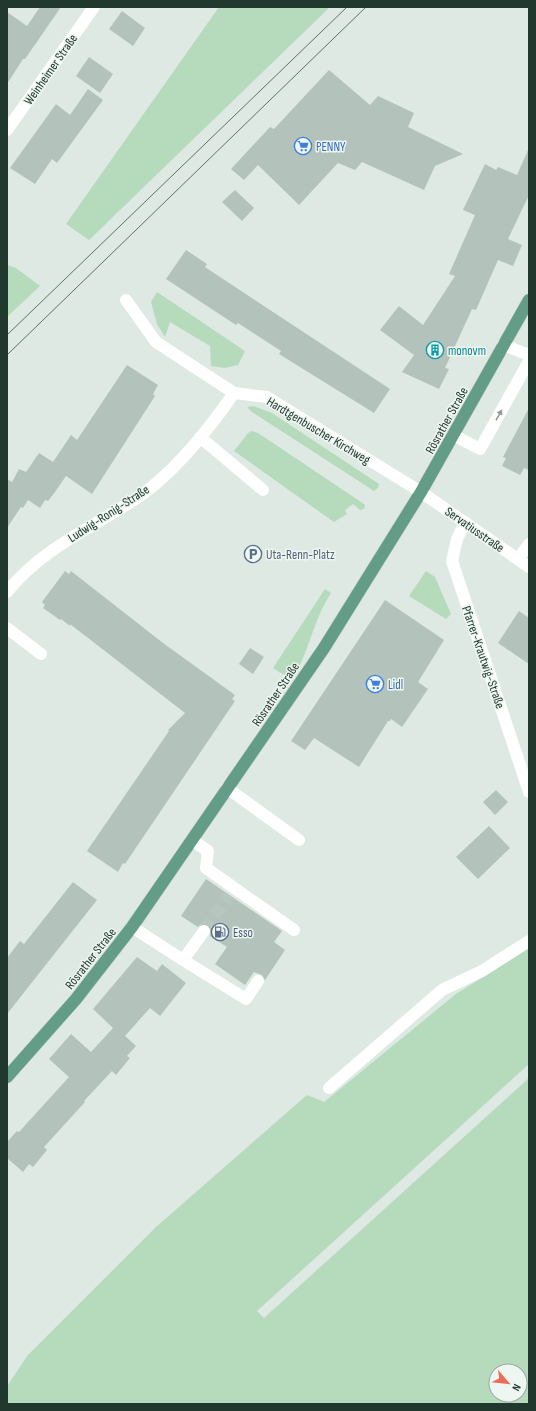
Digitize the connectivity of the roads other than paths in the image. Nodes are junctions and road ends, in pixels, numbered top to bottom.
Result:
1 (94, 7) edge
2 (7, 130) edge
3 (126, 300) dead end
4 (529, 300) edge
5 (503, 345) junction
6 (529, 355) edge
7 (529, 361) edge
8 (234, 393) junction
9 (453, 435) junction
10 (200, 437) junction
11 (263, 490) dead end
12 (421, 492) junction
13 (465, 522) junction
14 (529, 544) edge
15 (518, 560) junction
16 (529, 568) edge
17 (7, 592) edge
18 (7, 628) edge
19 (41, 654) dead end
20 (227, 788) junction
21 (529, 792) edge
22 (192, 840) junction
23 (299, 840) dead end
24 (132, 927) junction
25 (294, 930) dead end
26 (204, 931) tunnel mouth
27 (529, 941) edge
28 (183, 960) junction
29 (258, 981) dead end
30 (7, 1077) edge
31 (329, 1088) dead end

1 - 2 street, Weinheimer Straße
3 - 8 street, Hardtgenbuscher Kirchweg
4 - 5 main road, Rösrather Straße
5 - 6 street
5 - 9 main road, Rösrather Straße
9 -> 7 street
8 - 10 street, Ludwig-Ronig-Straße
8 - 12 street, Hardtgenbuscher Kirchweg
9 - 12 main road, Rösrather Straße
10 - 11 street
10 - 17 street, Ludwig-Ronig-Straße
12 - 13 street, Servatiusstraße
12 - 20 main road, Rösrather Straße
13 - 15 street, Servatiusstraße
13 - 21 street, Pfarrer-Krautwig-Straße
14 - 15 street
15 - 16 street, Servatiusstraße
18 - 19 street
20 - 22 main road, Rösrather Straße
20 - 23 street
22 - 24 main road, Rösrather Straße
22 - 25 street
24 - 28 street
24 - 30 main road, Rösrather Straße
26 - 28 street
27 - 31 street
28 - 29 street

